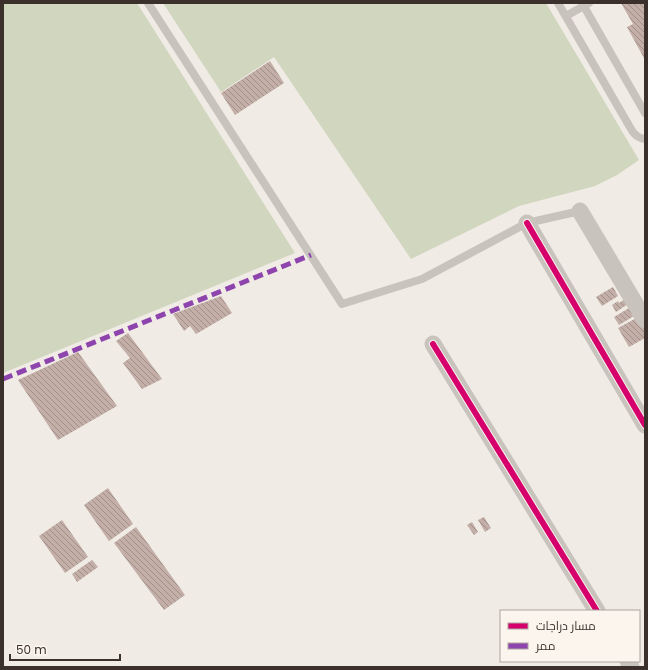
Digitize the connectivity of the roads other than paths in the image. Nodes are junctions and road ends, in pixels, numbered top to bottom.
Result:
1 (148, 3) edge
2 (558, 3) edge
3 (585, 4) edge
4 (566, 16) junction
5 (645, 113) edge
6 (645, 139) edge
7 (580, 210) joint
8 (527, 223) junction
9 (645, 320) edge
10 (433, 344) dead end
11 (645, 425) edge
12 (596, 610) edge

1 - 8 lane
2 - 4 lane
3 - 4 lane
3 - 5 lane
4 - 6 lane
7 - 8 lane
7 - 9 street
8 - 11 street
10 - 12 street

